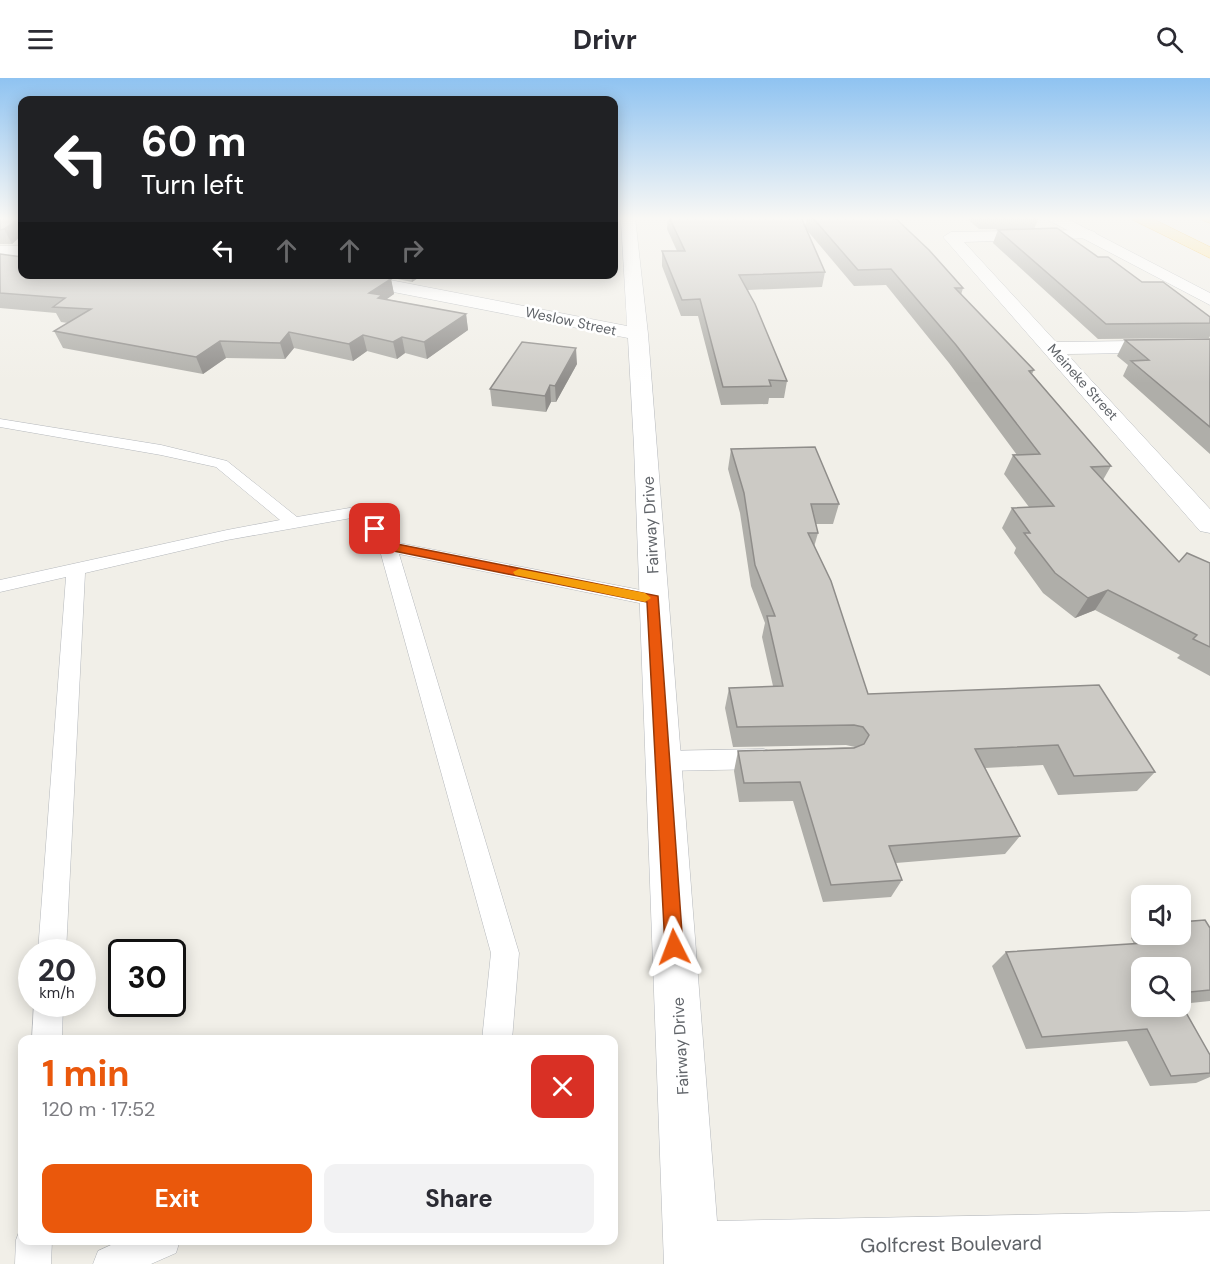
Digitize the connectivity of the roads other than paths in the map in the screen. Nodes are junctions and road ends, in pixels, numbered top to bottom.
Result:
1 (633, 272) edge
2 (984, 272) edge
3 (1159, 272) edge
4 (355, 279) edge
5 (1210, 300) edge
6 (638, 334) junction
7 (1210, 346) edge
8 (1053, 348) junction
9 (0, 423) edge
10 (294, 523) junction
11 (1210, 525) edge
12 (388, 546) junction
13 (76, 569) junction
14 (0, 586) edge
15 (654, 599) junction
16 (789, 758) edge
17 (663, 761) junction
18 (53, 939) edge
19 (48, 1017) edge
20 (47, 1035) edge
21 (498, 1035) edge
22 (1210, 1239) edge
23 (34, 1245) edge
24 (152, 1245) edge
25 (692, 1256) edge
26 (33, 1264) edge
27 (111, 1264) edge

1 - 6 street, Fairway Drive
2 - 8 street, Meineke Street
3 - 5 street
4 - 6 street, Weslow Street
6 - 15 street, Fairway Drive
7 - 8 street
8 - 11 street, Meineke Street
9 - 10 lane
10 - 12 lane
10 - 13 lane
12 - 15 lane
12 - 21 lane
13 - 14 lane
13 - 18 lane
15 - 17 street, Fairway Drive
16 - 17 lane
17 - 25 street, Fairway Drive
19 - 20 lane
22 - 25 street, Golfcrest Boulevard
23 - 26 lane
24 - 27 lane

